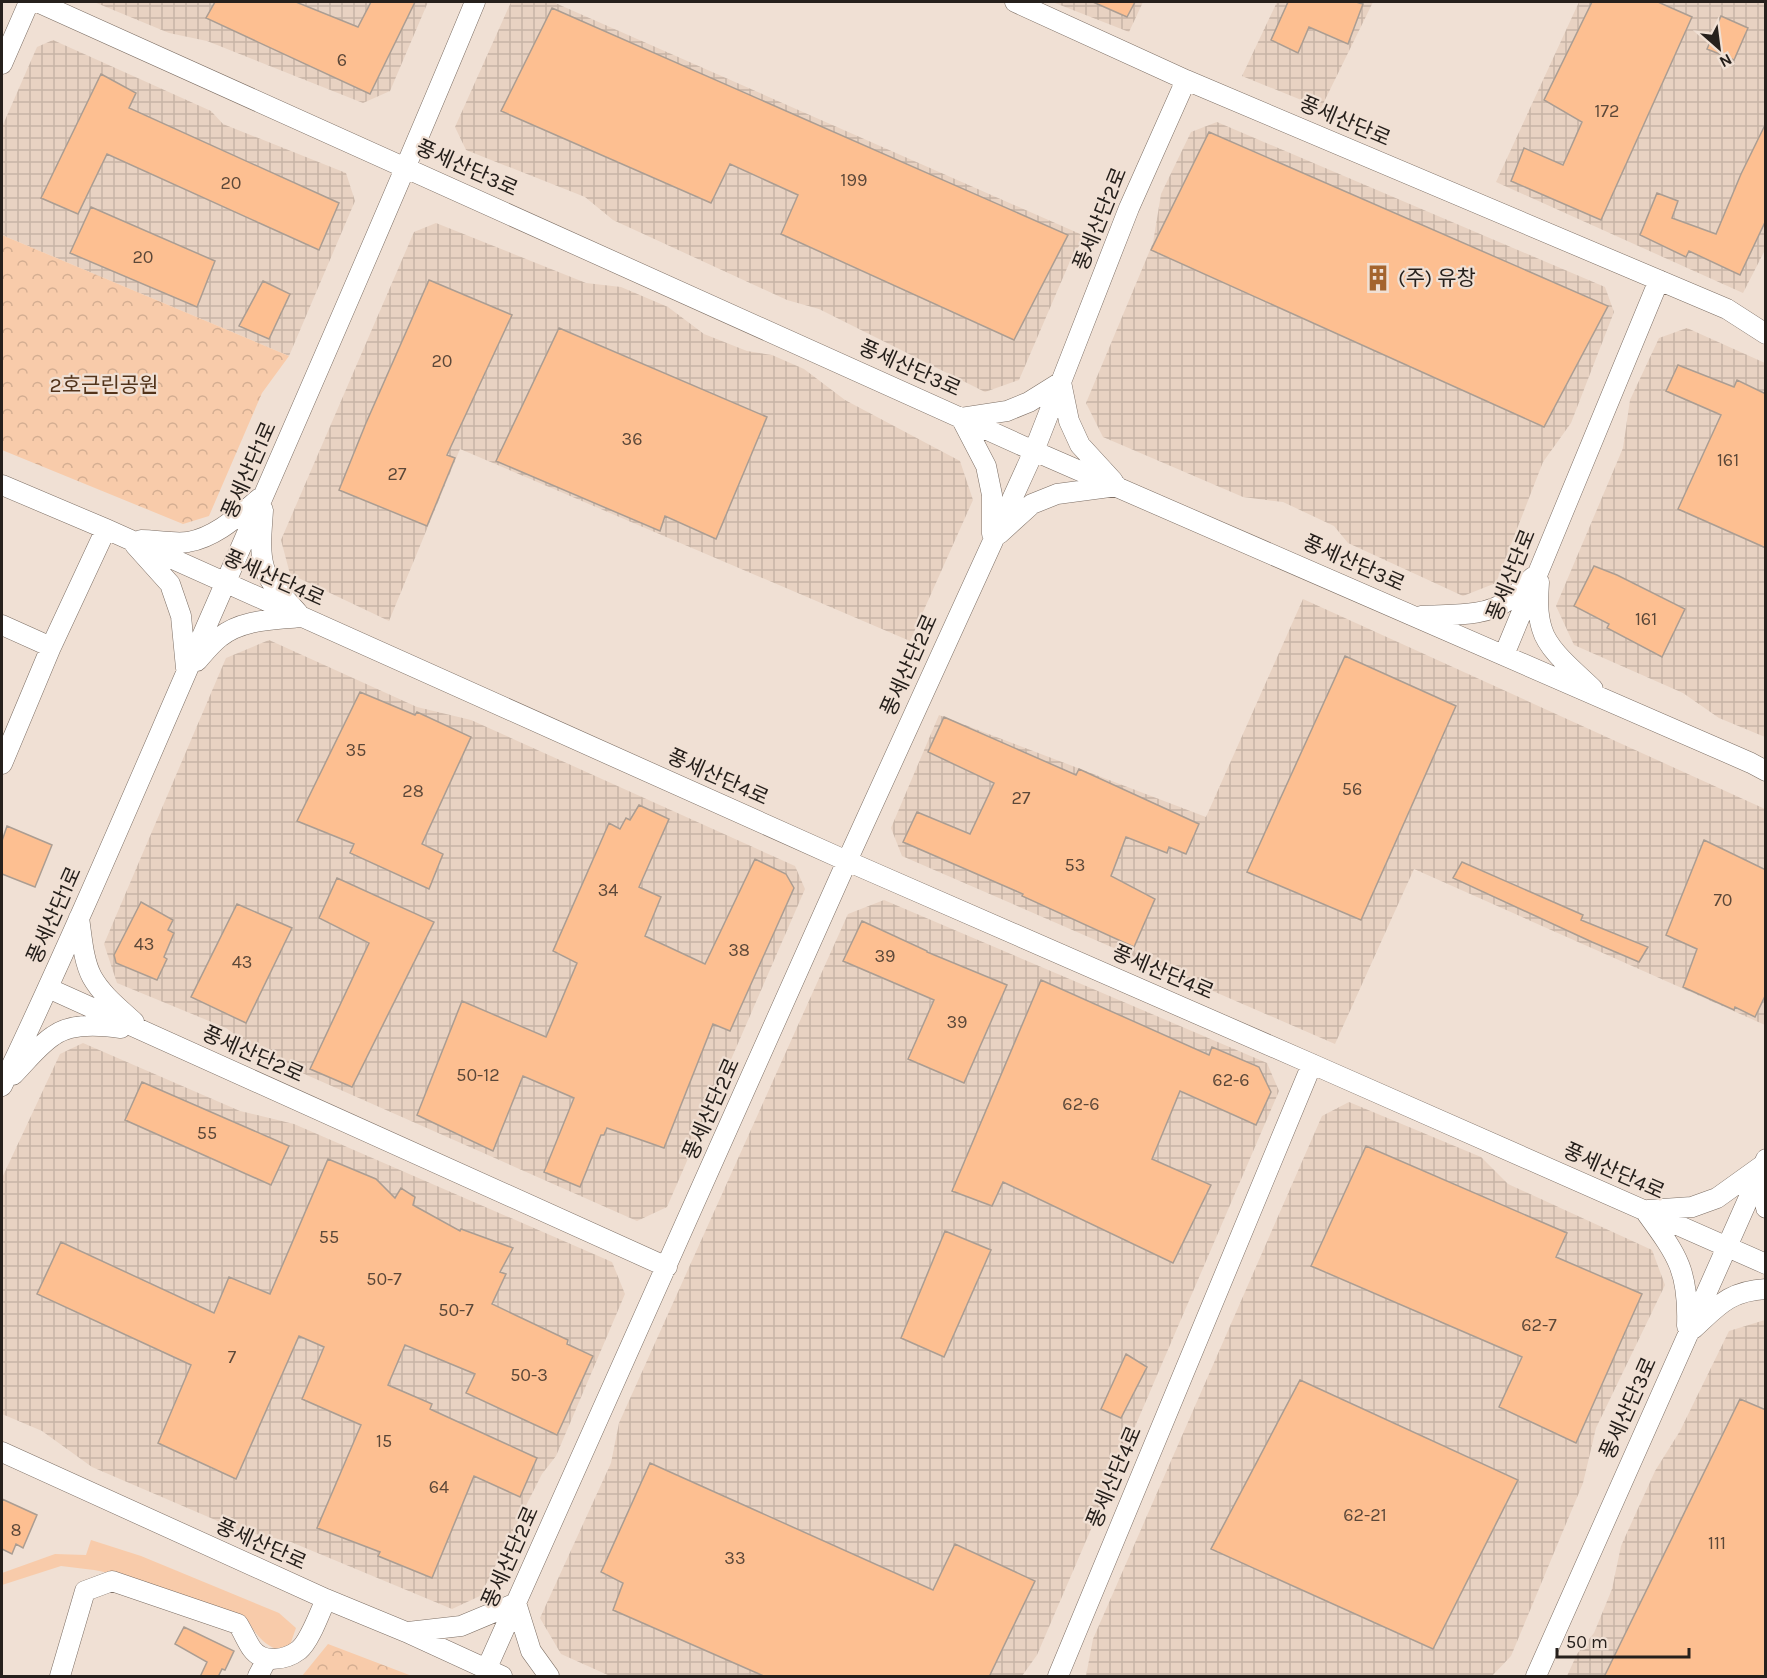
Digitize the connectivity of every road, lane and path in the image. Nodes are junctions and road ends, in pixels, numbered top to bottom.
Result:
1 (29, 2) edge
2 (37, 2) edge
3 (475, 2) edge
4 (1015, 2) edge
5 (1036, 6) edge
6 (2, 64) edge
7 (1186, 80) junction
8 (406, 167) junction
9 (1659, 280) junction
10 (1766, 334) edge
11 (1061, 382) junction
12 (961, 418) junction
13 (1034, 451) junction
14 (2, 485) edge
15 (1117, 486) junction
16 (264, 495) junction
17 (106, 529) junction
18 (129, 539) junction
19 (992, 540) junction
20 (1539, 571) junction
21 (225, 583) junction
22 (1416, 616) junction
23 (302, 617) junction
24 (2, 625) edge
25 (51, 647) junction
26 (1504, 655) junction
27 (187, 672) junction
28 (1601, 697) junction
29 (2, 765) edge
30 (1766, 771) edge
31 (847, 861) junction
32 (79, 918) junction
33 (48, 988) junction
34 (144, 1032) junction
35 (1312, 1064) junction
36 (2, 1086) edge
37 (1764, 1162) edge
38 (1766, 1208) edge
39 (1644, 1210) junction
40 (1726, 1246) junction
41 (1766, 1264) edge
42 (667, 1267) junction
43 (1766, 1289) edge
44 (1687, 1335) junction
45 (2, 1452) edge
46 (326, 1599) junction
47 (516, 1603) junction
48 (406, 1632) junction
49 (262, 1668) edge
50 (494, 1673) edge
51 (60, 1677) edge
52 (549, 1677) edge
53 (1058, 1677) edge
54 (1536, 1677) edge

1 - 6 street
2 - 8 street, 풍세산단3로
3 - 8 street, 풍세산단1로
4 - 5 street, 풍세산단로
5 - 7 street, 풍세산단로
7 - 9 street, 풍세산단로
7 - 11 street, 풍세산단2로
8 - 12 street, 풍세산단3로
8 - 16 street, 풍세산단1로
9 - 10 street, 풍세산단로
9 - 20 street, 풍세산단로
11 - 12 street
11 - 13 street, 풍세산단2로
11 - 15 street
12 - 13 street, 풍세산단3로
12 - 19 street
13 - 15 street, 풍세산단3로
13 - 19 street, 풍세산단2로
14 - 17 street, 풍세산단4로
15 - 19 street
15 - 22 street, 풍세산단3로
16 - 18 street
16 - 21 street, 풍세산단1로
16 - 23 street
17 - 18 street, 풍세산단4로
17 - 25 street
18 - 21 street, 풍세산단4로
18 - 27 street
19 - 31 street, 풍세산단2로
20 - 22 street
20 - 26 street, 풍세산단로
20 - 28 street
21 - 23 street, 풍세산단4로
21 - 27 street, 풍세산단1로
22 - 26 street, 풍세산단3로
23 - 27 street
23 - 31 street, 풍세산단4로
24 - 25 street
25 - 29 street
26 - 28 street, 풍세산단3로
27 - 32 street, 풍세산단1로
28 - 30 street, 풍세산단3로
31 - 35 street, 풍세산단4로
31 - 42 street, 풍세산단2로
32 - 33 street, 풍세산단1로
32 - 34 street
33 - 34 street, 풍세산단2로
33 - 36 street, 풍세산단1로
34 - 36 street
34 - 42 street, 풍세산단2로
35 - 39 street, 풍세산단4로
35 - 53 street, 풍세산단4로
37 - 38 street
37 - 39 street
37 - 40 street, 풍세산단3로
39 - 40 street, 풍세산단4로
39 - 44 street
40 - 41 street, 풍세산단4로
40 - 44 street, 풍세산단3로
42 - 47 street, 풍세산단2로
43 - 44 street
44 - 54 street, 풍세산단3로
45 - 46 street, 풍세산단로
46 - 48 street, 풍세산단로
46 - 49 street
47 - 48 street
47 - 50 street, 풍세산단2로
47 - 52 street
48 - 50 street, 풍세산단로
49 - 51 street

